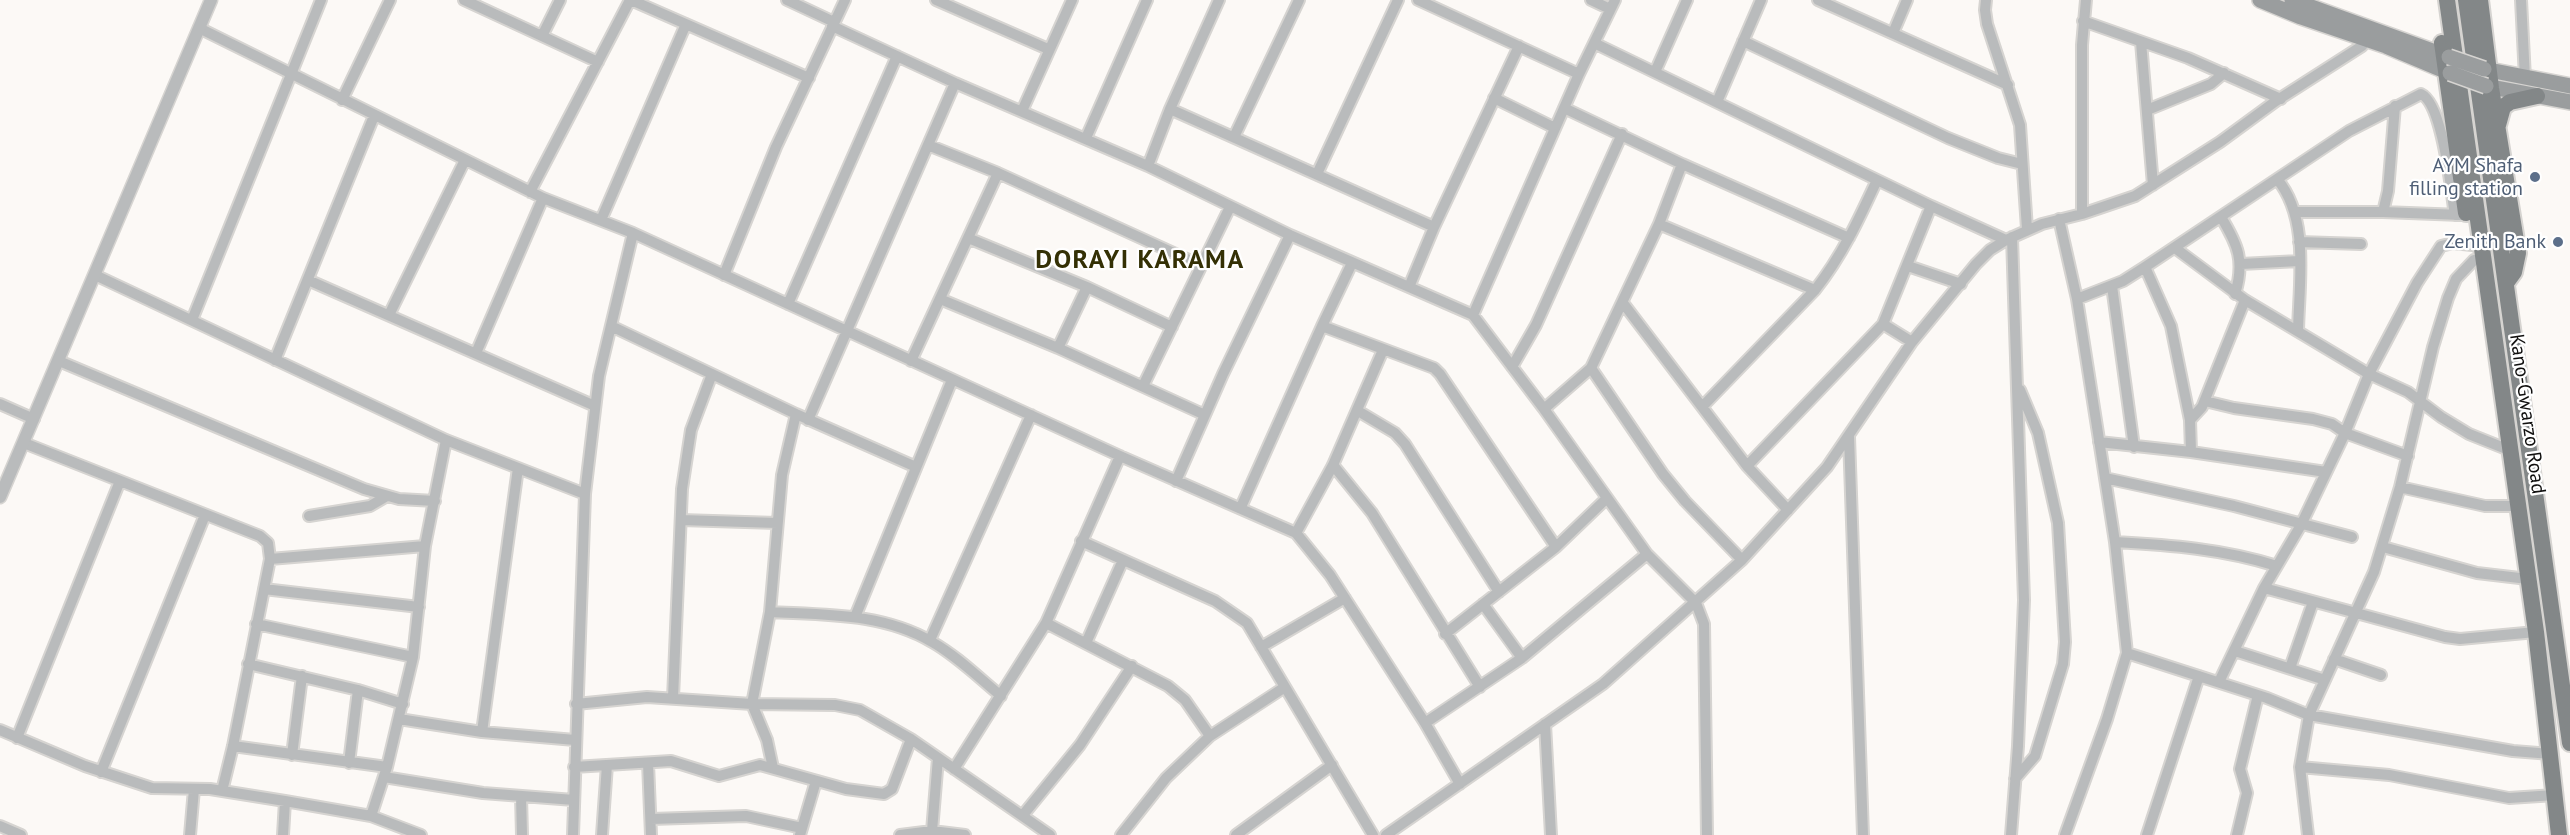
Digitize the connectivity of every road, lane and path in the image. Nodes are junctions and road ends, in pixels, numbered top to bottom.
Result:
1 (211, 0) edge
2 (321, 0) edge
3 (390, 0) edge
4 (464, 0) edge
5 (560, 0) edge
6 (630, 0) edge
7 (787, 0) edge
8 (845, 0) edge
9 (936, 0) edge
10 (1072, 0) edge
11 (1147, 0) edge
12 (1219, 0) edge
13 (1299, 0) edge
14 (1398, 0) edge
15 (1418, 0) edge
16 (1591, 0) edge
17 (1687, 0) edge
18 (1761, 0) edge
19 (1818, 0) edge
20 (1907, 0) edge
21 (1986, 0) edge
22 (2086, 0) edge
23 (2260, 0) edge
24 (2292, 0) edge
25 (2437, 0) edge
26 (2447, 0) edge
27 (2466, 0) edge
28 (2480, 0) edge
29 (2521, 0) edge
30 (1613, 4) edge
31 (2083, 21) junction
32 (686, 24) junction
33 (833, 24) junction
34 (199, 28) junction
35 (1893, 33) junction
36 (542, 36) junction
37 (2368, 39) junction
38 (2388, 40) junction
39 (1743, 41) junction
40 (2141, 42) junction
41 (1594, 43) junction
42 (1519, 46) junction
43 (1048, 49) junction
44 (897, 56) junction
45 (598, 62) junction
46 (2447, 64) junction
47 (1655, 72) junction
48 (2224, 73) junction
49 (1579, 74) junction
50 (289, 75) junction
51 (808, 78) junction
52 (2488, 78) junction
53 (2525, 78) junction
54 (955, 83) junction
55 (2008, 86) junction
56 (2570, 86) edge
57 (2537, 96) junction
58 (1494, 98) junction
59 (2280, 99) junction
60 (342, 100) junction
61 (1717, 102) junction
62 (2570, 102) edge
63 (2395, 106) junction
64 (1564, 108) junction
65 (1170, 109) junction
66 (2147, 110) junction
67 (1022, 111) junction
68 (374, 116) junction
69 (2498, 126) junction
70 (1556, 128) junction
71 (1622, 134) junction
72 (1234, 137) junction
73 (1086, 138) junction
74 (928, 145) junction
75 (465, 160) junction
76 (1683, 164) junction
77 (2022, 164) junction
78 (1148, 166) junction
79 (998, 173) junction
80 (1317, 174) junction
81 (2277, 179) junction
82 (1877, 180) junction
83 (2153, 185) junction
84 (530, 192) junction
85 (543, 198) junction
86 (1931, 206) junction
87 (1230, 207) junction
88 (2295, 212) junction
89 (2383, 212) junction
90 (2082, 214) junction
91 (2461, 215) junction
92 (2221, 218) junction
93 (2059, 219) junction
94 (601, 220) junction
95 (1659, 224) junction
96 (1434, 227) junction
97 (2027, 229) junction
98 (633, 233) junction
99 (1290, 236) junction
100 (968, 238) junction
101 (1850, 238) junction
102 (2009, 238) junction
103 (2299, 242) junction
104 (2361, 244) dead end
105 (2175, 248) junction
106 (2473, 253) junction
107 (2299, 261) junction
108 (1352, 263) junction
109 (2241, 264) junction
110 (1200, 265) junction
111 (1908, 266) junction
112 (2145, 267) junction
113 (95, 275) junction
114 (724, 275) junction
115 (308, 279) junction
116 (2506, 283) junction
117 (1961, 284) junction
118 (2112, 286) junction
119 (1409, 287) junction
120 (1087, 288) junction
121 (1815, 290) junction
122 (2489, 291) junction
123 (2240, 297) junction
124 (940, 298) junction
125 (2077, 299) junction
126 (1623, 303) junction
127 (788, 304) junction
128 (389, 315) junction
129 (1473, 315) junction
130 (192, 321) junction
131 (1883, 324) junction
132 (611, 326) junction
133 (1322, 326) junction
134 (1172, 327) junction
135 (846, 331) junction
136 (2298, 332) junction
137 (1912, 342) junction
138 (1058, 348) junction
139 (1383, 350) junction
140 (476, 353) junction
141 (275, 360) junction
142 (58, 361) junction
143 (911, 361) junction
144 (1512, 367) junction
145 (1591, 368) junction
146 (712, 374) junction
147 (2369, 374) junction
148 (952, 380) junction
149 (2017, 384) junction
150 (1143, 386) junction
151 (2205, 401) junction
152 (2421, 402) junction
153 (0, 404) edge
154 (595, 406) junction
155 (1702, 407) junction
156 (1544, 409) junction
157 (1358, 411) junction
158 (796, 414) junction
159 (1031, 415) junction
160 (1205, 415) junction
161 (34, 418) junction
162 (808, 420) junction
163 (2190, 420) junction
164 (2345, 433) junction
165 (1849, 436) junction
166 (446, 440) junction
167 (2099, 442) junction
168 (24, 443) junction
169 (2134, 447) junction
170 (2509, 450) junction
171 (2191, 452) junction
172 (1120, 456) junction
173 (2408, 456) junction
174 (1334, 465) junction
175 (1747, 466) junction
176 (916, 467) junction
177 (518, 468) junction
178 (2326, 472) junction
179 (2105, 478) junction
180 (120, 481) junction
181 (1176, 481) junction
182 (2400, 487) junction
183 (585, 494) junction
184 (387, 496) junction
185 (0, 497) edge
186 (1606, 499) junction
187 (435, 501) junction
188 (2518, 506) junction
189 (1240, 507) junction
190 (1788, 510) junction
191 (205, 515) junction
192 (309, 516) dead end
193 (681, 520) junction
194 (777, 523) junction
195 (2301, 525) junction
196 (1296, 533) junction
197 (2352, 537) dead end
198 (1081, 541) junction
199 (2115, 542) junction
200 (425, 546) junction
201 (1556, 547) junction
202 (2383, 547) junction
203 (1647, 554) junction
204 (270, 559) junction
205 (1123, 560) junction
206 (1742, 560) junction
207 (2277, 566) junction
208 (2528, 579) junction
209 (2264, 588) junction
210 (264, 589) junction
211 (1498, 592) junction
212 (1345, 598) junction
213 (2313, 602) junction
214 (1696, 603) junction
215 (1483, 604) junction
216 (419, 607) junction
217 (770, 612) junction
218 (2355, 614) junction
219 (855, 617) junction
220 (1046, 623) junction
221 (256, 624) junction
222 (2536, 632) junction
223 (1445, 634) junction
224 (930, 640) junction
225 (1086, 643) junction
226 (1261, 647) junction
227 (2235, 651) junction
228 (2127, 654) junction
229 (413, 657) junction
230 (1522, 658) junction
231 (2334, 659) junction
232 (248, 664) junction
233 (1132, 666) junction
234 (2289, 668) junction
235 (2381, 675) dead end
236 (302, 676) junction
237 (2199, 676) junction
238 (2325, 680) junction
239 (2219, 682) junction
240 (1285, 687) junction
241 (1480, 687) junction
242 (358, 690) junction
243 (2258, 695) junction
244 (1001, 696) junction
245 (673, 699) junction
246 (403, 704) junction
247 (576, 704) junction
248 (752, 704) junction
249 (2309, 715) junction
250 (399, 719) junction
251 (1425, 723) junction
252 (1545, 724) junction
253 (0, 730) edge
254 (482, 732) junction
255 (1210, 736) junction
256 (17, 738) junction
257 (911, 739) junction
258 (575, 740) junction
259 (2570, 742) edge
260 (233, 746) junction
261 (2551, 754) junction
262 (292, 755) junction
263 (938, 758) junction
264 (349, 763) junction
265 (648, 763) junction
266 (607, 765) junction
267 (1332, 765) junction
268 (574, 767) junction
269 (2300, 767) junction
270 (773, 768) junction
271 (954, 769) junction
272 (101, 772) junction
273 (385, 772) junction
274 (2014, 780) junction
275 (816, 781) junction
276 (1460, 784) junction
277 (194, 789) junction
278 (222, 791) junction
279 (2555, 795) junction
280 (521, 796) junction
281 (574, 800) junction
282 (285, 801) junction
283 (1023, 815) junction
284 (371, 816) junction
285 (651, 819) junction
286 (0, 826) edge
287 (932, 831) junction
288 (801, 832) edge
289 (1042, 833) edge
290 (21, 835) edge
291 (190, 835) edge
292 (282, 835) edge
293 (421, 835) edge
294 (522, 835) edge
295 (573, 835) edge
296 (602, 835) edge
297 (651, 835) edge
298 (900, 835) edge
299 (965, 835) edge
300 (1121, 835) edge
301 (1236, 835) edge
302 (1373, 835) edge
303 (1386, 835) edge
304 (1551, 835) edge
305 (1707, 835) edge
306 (1863, 835) edge
307 (2011, 835) edge
308 (2065, 835) edge
309 (2147, 835) edge
310 (2237, 835) edge
311 (2308, 835) edge
312 (2559, 835) edge

1 - 34 street
2 - 50 street
3 - 60 street
4 - 36 street
5 - 36 street
6 - 32 street
6 - 45 street
7 - 33 street
8 - 33 street
9 - 43 street
10 - 43 street
11 - 73 street
12 - 65 street
13 - 72 street
14 - 80 street
15 - 42 street
16 - 30 street
17 - 47 street
18 - 39 street
19 - 35 street
20 - 35 street
21 - 55 street
22 - 31 street
23 - 37 main road
24 - 38 main road
25 - 46 main road
26 - 122 main road, Kano-Gwarzo Road
27 - 116 main road
28 - 52 main road
29 - 53 street
30 - 41 street
31 - 40 street
31 - 90 street
32 - 51 street
32 - 94 street
33 - 44 street
33 - 51 street
34 - 50 street
34 - 113 street
35 - 55 street
36 - 45 street
37 - 38 main road
37 - 59 street
38 - 46 main road
39 - 61 street
39 - 77 street
40 - 48 street
40 - 66 street
41 - 47 street
41 - 49 street
42 - 49 street
42 - 58 street
43 - 67 street
44 - 54 street
44 - 127 street
45 - 84 street
46 - 52 main road, bridge
46 - 91 main road
47 - 61 street
48 - 59 street
48 - 66 street
49 - 64 street
50 - 60 street
50 - 130 street
51 - 114 street
52 - 53 main road
52 - 57 main road
52 - 69 main road
53 - 56 main road
54 - 67 street
54 - 74 street
55 - 77 street
57 - 62 main road
57 - 69 main road
58 - 70 street
58 - 96 street
59 - 83 street
60 - 68 street
61 - 82 street
63 - 81 street
63 - 89 street
63 - 91 street
64 - 70 street
64 - 71 street
65 - 72 street
65 - 78 street
66 - 83 street
67 - 73 street
68 - 75 street
68 - 115 street
69 - 116 main road
70 - 129 street
71 - 76 street
71 - 144 street
72 - 80 street
73 - 78 street
74 - 79 street
74 - 135 street
75 - 84 street
75 - 128 street
76 - 95 street
76 - 101 street
77 - 97 street
78 - 87 street
79 - 100 street
79 - 110 street
80 - 96 street
81 - 88 street
81 - 92 street
82 - 86 street
82 - 101 street
83 - 90 street
84 - 85 street
85 - 94 street
85 - 140 street
86 - 102 street
86 - 111 street
87 - 99 street
87 - 110 street
88 - 89 street
88 - 103 street
89 - 91 street
90 - 93 street
91 - 106 main road
92 - 105 street
92 - 109 street
93 - 97 street
93 - 125 street
94 - 98 street
95 - 121 street
95 - 126 street
96 - 119 street
97 - 102 street
98 - 114 street
98 - 132 street
99 - 108 street
99 - 160 street
100 - 120 street
100 - 124 street
101 - 121 street
102 - 117 street
102 - 149 street
103 - 104 street
103 - 107 street
105 - 112 street
105 - 123 street
106 - 122 main road
106 - 147 street
106 - 152 street
107 - 109 street
107 - 136 street
108 - 119 street
108 - 133 street
109 - 123 street
110 - 134 street
111 - 117 street
111 - 131 street
112 - 118 street
112 - 163 street
113 - 130 street
113 - 142 street
114 - 127 street
115 - 128 street
115 - 141 street
116 - 259 main road
117 - 137 street
118 - 125 street
118 - 169 street
119 - 129 street
120 - 134 street
120 - 138 street
121 - 155 street
122 - 170 main road, Kano-Gwarzo Road
123 - 136 street
123 - 151 street
124 - 138 street
124 - 143 street
125 - 167 street
126 - 145 street
126 - 155 street
127 - 135 street
128 - 140 street
129 - 144 street
130 - 141 street
131 - 137 street
131 - 175 street
132 - 146 street
132 - 154 street
133 - 139 street
133 - 189 street
134 - 150 street
135 - 143 street
135 - 162 street
136 - 147 street
137 - 165 street
138 - 150 street
139 - 157 street
139 - 201 street
140 - 154 street
141 - 166 street
142 - 161 street
142 - 184 street
143 - 148 street
144 - 156 street
145 - 156 street
145 - 206 street
146 - 158 street
146 - 193 street
147 - 152 street
147 - 164 street
148 - 159 street
148 - 176 street
149 - 274 street
149 - 274 street
150 - 160 street
151 - 163 street
151 - 164 street
152 - 170 street
152 - 173 street
153 - 161 street
154 - 183 street
155 - 175 street
156 - 186 street
157 - 174 street
157 - 211 street
158 - 162 street
158 - 194 street
159 - 172 street
159 - 224 street
160 - 181 street
161 - 168 street
162 - 176 street
163 - 171 street
164 - 173 street
164 - 178 street
165 - 190 street
165 - 306 street
166 - 177 street
166 - 187 street
167 - 169 street
167 - 179 street
168 - 180 street
168 - 185 street
169 - 171 street
170 - 188 main road, Kano-Gwarzo Road
171 - 178 street
172 - 181 street
172 - 198 street
173 - 182 street
174 - 196 street
174 - 223 street
175 - 190 street
176 - 219 street
177 - 183 street
177 - 254 street
178 - 195 street
179 - 195 street
179 - 199 street
180 - 191 street
180 - 256 street
181 - 189 street
182 - 188 street
182 - 202 street
183 - 247 street
184 - 187 street
184 - 192 street
186 - 201 street
186 - 203 street
187 - 200 street
188 - 208 main road, Kano-Gwarzo Road
189 - 196 street
190 - 206 street
191 - 204 street
191 - 272 street
193 - 194 street
193 - 245 street
194 - 217 street
195 - 197 street
195 - 207 street
196 - 212 street
198 - 205 street
198 - 220 street
199 - 207 street
199 - 228 street
200 - 204 street
200 - 216 street
201 - 211 street
202 - 208 street
202 - 218 street
203 - 214 street
203 - 230 street
204 - 210 street
205 - 225 street
205 - 226 street
206 - 214 street
207 - 209 street
208 - 222 main road, Kano-Gwarzo Road
209 - 213 street
209 - 227 street
210 - 216 street
210 - 221 street
211 - 215 street
212 - 226 street
212 - 251 street
213 - 218 street
213 - 234 street
214 - 252 street
214 - 305 street
215 - 223 street
215 - 230 street
216 - 229 street
217 - 219 street
217 - 248 street
218 - 222 street
218 - 231 street
219 - 224 street
220 - 225 street
220 - 244 street
221 - 229 street
221 - 232 street
222 - 261 main road, Kano-Gwarzo Road
223 - 241 street
224 - 244 street
225 - 233 street
226 - 240 street
227 - 234 street
227 - 239 street
228 - 237 street
228 - 308 street
229 - 246 street
230 - 241 street
231 - 235 street
231 - 238 street
232 - 236 street
232 - 260 street
233 - 255 street
233 - 283 street
234 - 238 street
236 - 242 street
236 - 262 street
237 - 239 street
237 - 309 street
238 - 249 street
239 - 243 street
240 - 255 street
240 - 267 street
241 - 251 street
242 - 246 street
242 - 264 street
243 - 249 street
243 - 310 street
244 - 271 street
245 - 247 street
245 - 248 street
246 - 250 street
247 - 258 street
248 - 257 street
248 - 270 street
249 - 261 street
249 - 269 street
250 - 254 street
250 - 273 street
251 - 276 street
252 - 276 street
252 - 304 street
253 - 256 street
254 - 258 street
255 - 300 street
256 - 272 street
257 - 263 street
257 - 275 street
258 - 268 street
260 - 262 street
260 - 278 street
261 - 279 main road, Kano-Gwarzo Road
262 - 264 street
263 - 271 street
263 - 287 street
264 - 273 street
265 - 266 street
265 - 270 street
265 - 285 street
266 - 268 street
266 - 296 street
267 - 301 street
267 - 302 street
268 - 281 street
269 - 279 street
269 - 311 street
270 - 275 street
271 - 283 street
272 - 277 street
273 - 280 street
273 - 284 street
274 - 307 street
275 - 288 street
276 - 303 street
277 - 278 street
277 - 291 street
278 - 282 street
279 - 312 main road, Kano-Gwarzo Road
280 - 281 street
280 - 294 street
281 - 295 street
282 - 284 street
282 - 292 street
283 - 289 street
284 - 293 street
285 - 288 street
285 - 297 street
286 - 290 street
287 - 298 street
287 - 299 street

